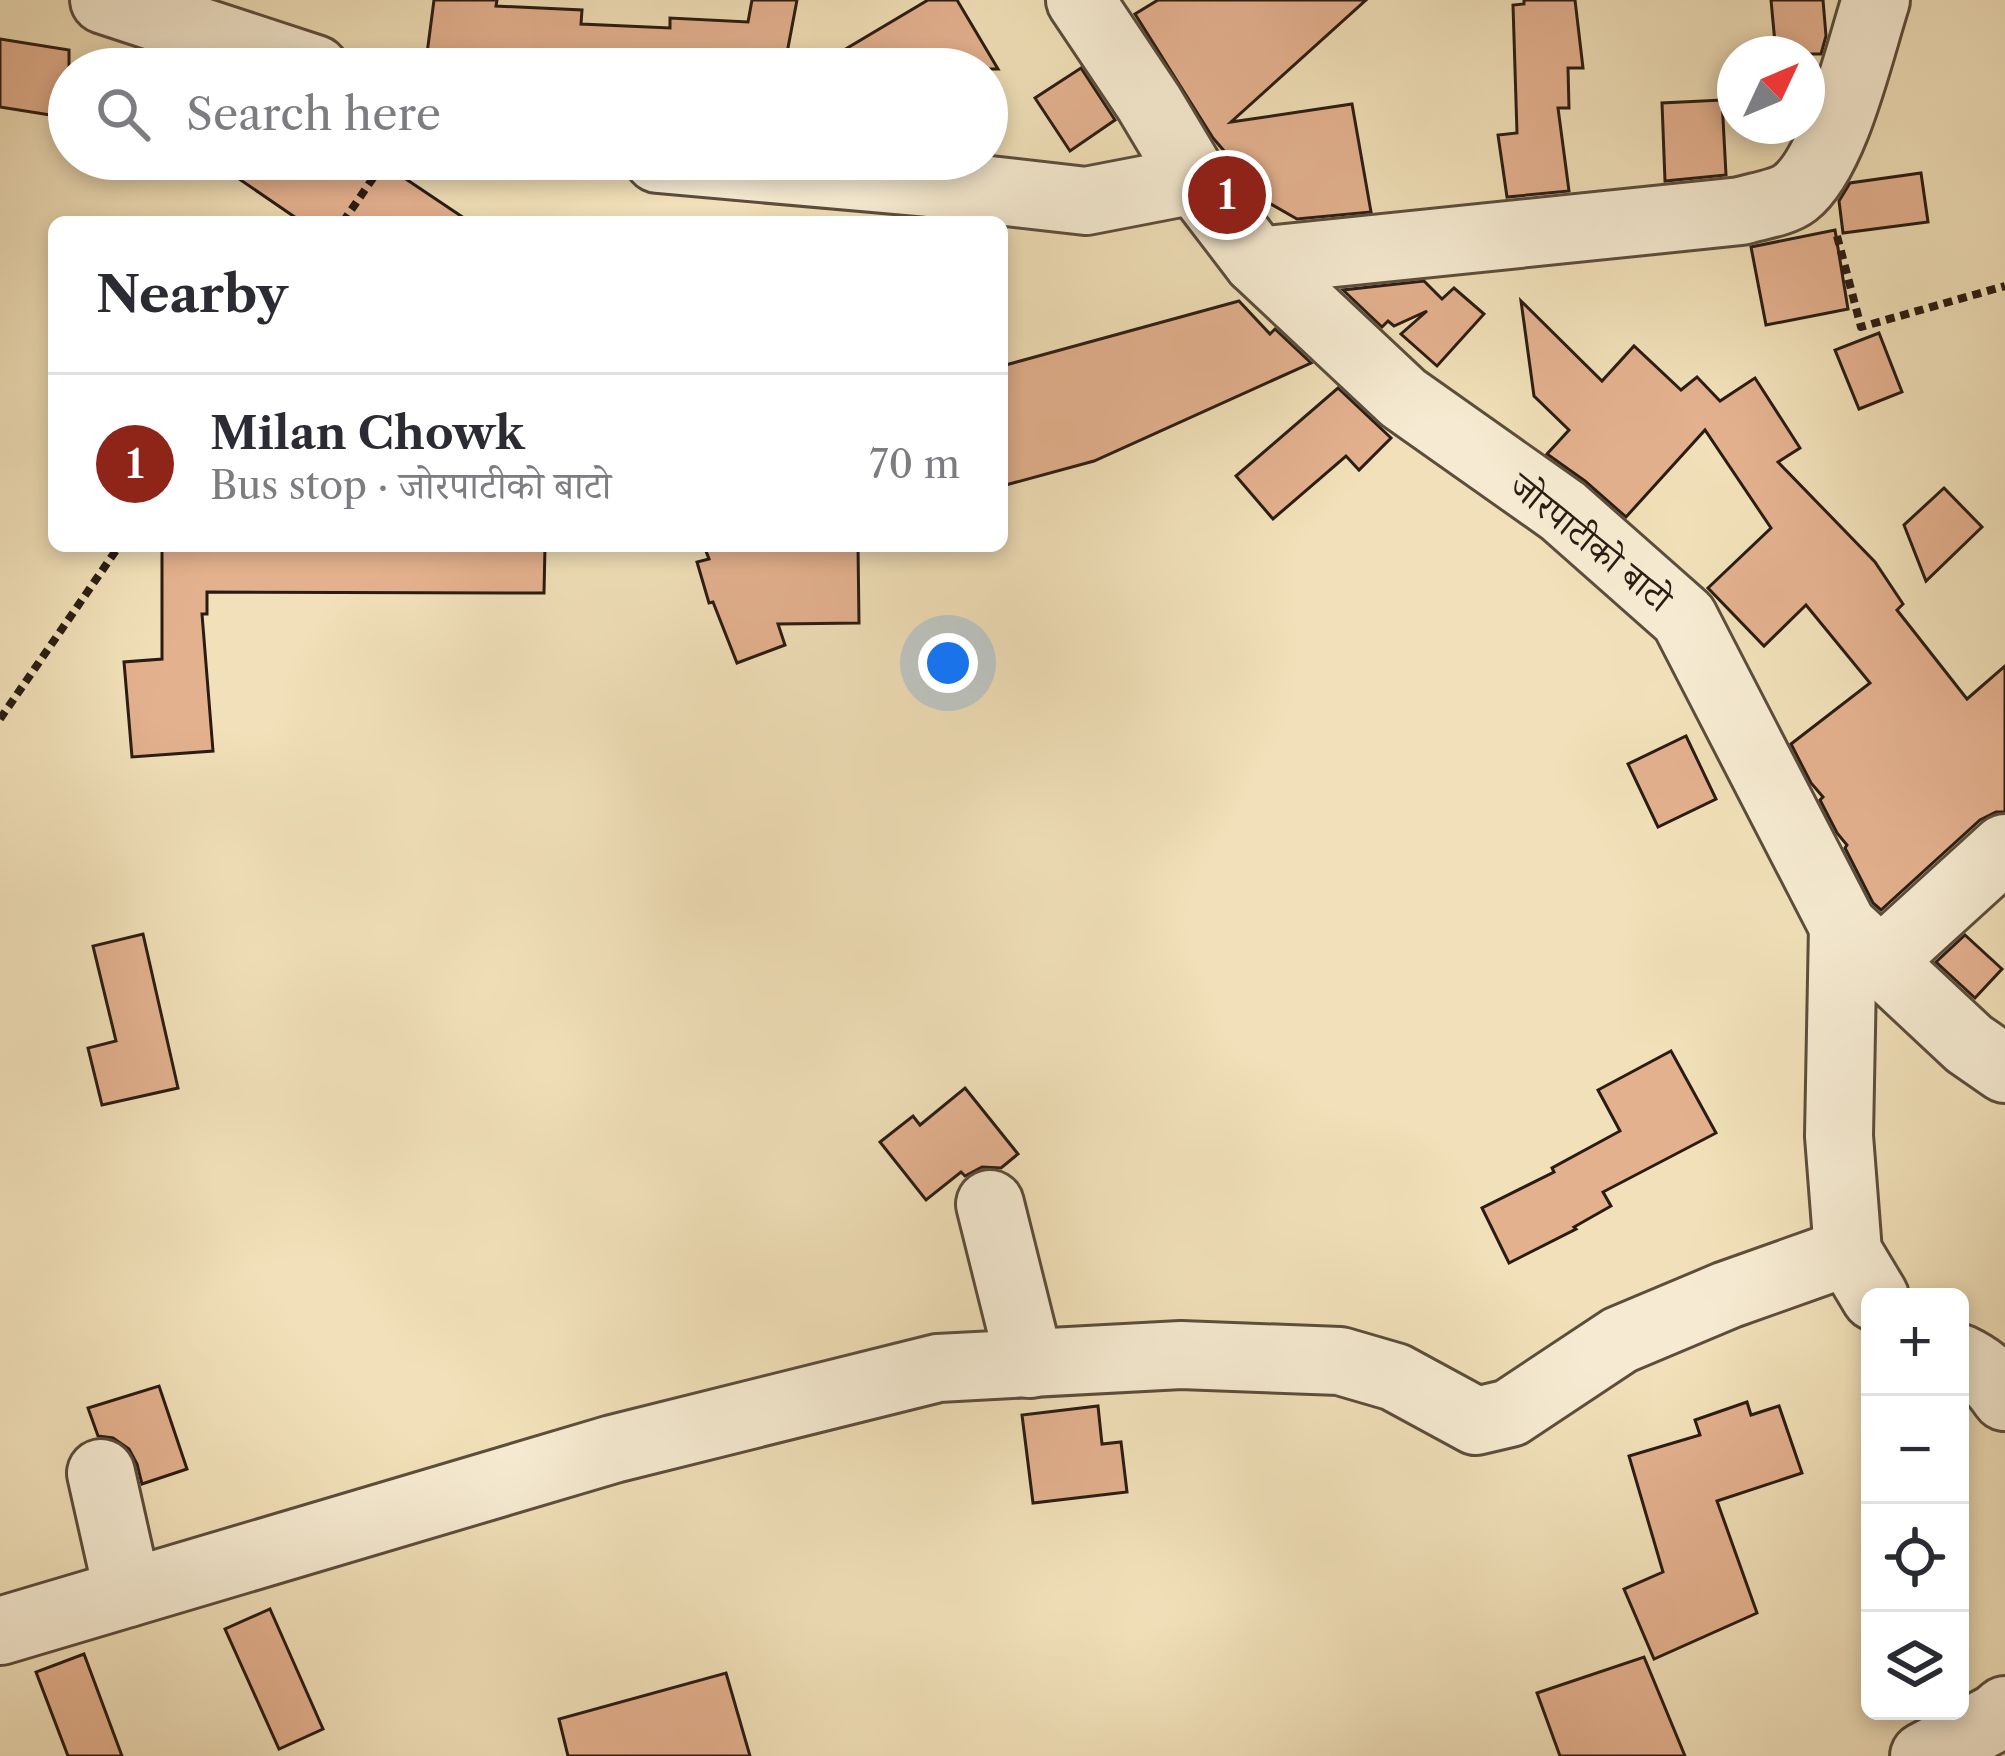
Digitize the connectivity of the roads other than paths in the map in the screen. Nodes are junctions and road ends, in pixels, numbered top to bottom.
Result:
1 (104, 0) edge
2 (1080, 0) edge
3 (1876, 0) edge
4 (251, 48) edge
5 (894, 180) edge
6 (1195, 180) junction
7 (1258, 261) junction
8 (2005, 848) edge
9 (1862, 943) junction
10 (2005, 1070) edge
11 (990, 1204) dead end
12 (1861, 1274) edge
13 (1969, 1362) edge
14 (1030, 1364) junction
15 (2005, 1397) edge
16 (100, 1473) dead end
17 (128, 1593) junction
18 (0, 1631) edge
19 (2005, 1710) edge
20 (1924, 1756) edge

1 - 4 street
2 - 6 street, जोरपाटीको बाटो
3 - 7 street
5 - 6 street
6 - 7 street, जोरपाटीको बाटो
7 - 9 street, जोरपाटीको बाटो
8 - 9 street
9 - 10 street, जोरपाटीको बाटो
9 - 12 street
11 - 14 street
12 - 14 street
13 - 15 street
14 - 17 street
16 - 17 street
17 - 18 street
19 - 20 street

